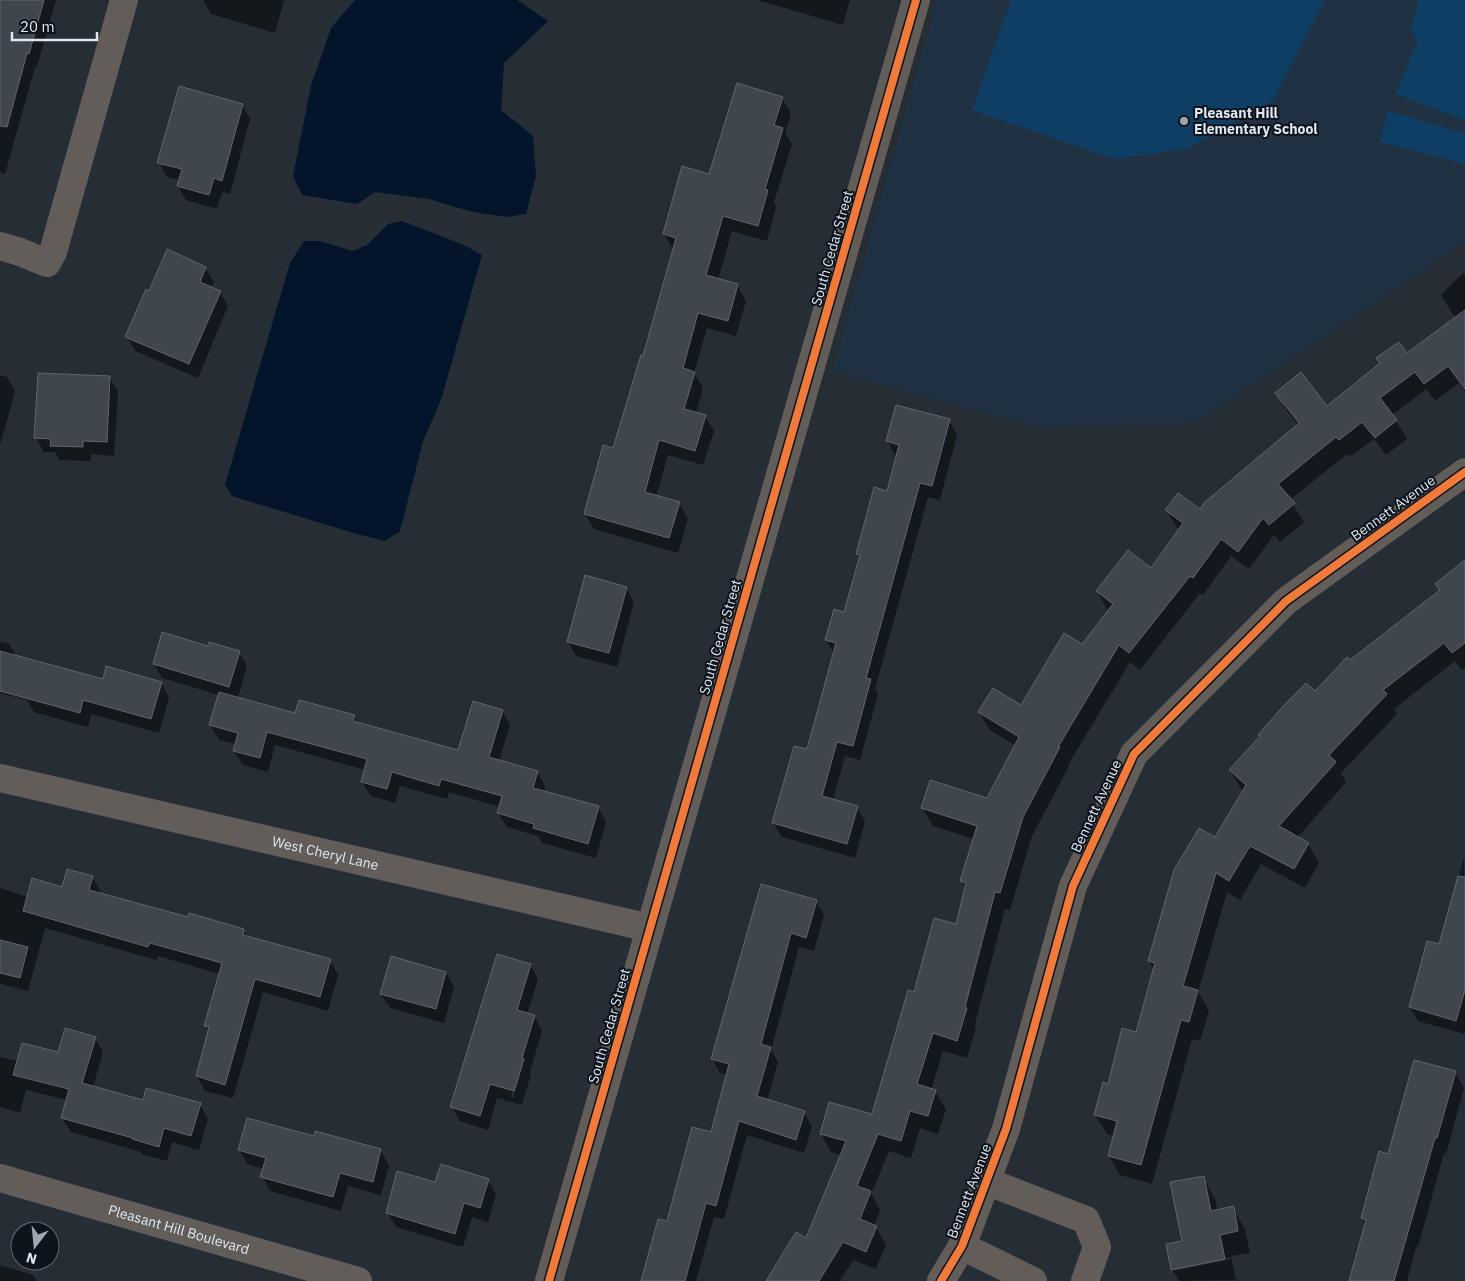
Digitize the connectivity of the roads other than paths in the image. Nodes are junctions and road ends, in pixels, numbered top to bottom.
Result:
1 (124, 0) edge
2 (916, 0) edge
3 (0, 246) edge
4 (1465, 472) edge
5 (0, 778) edge
6 (650, 928) junction
7 (0, 1178) edge
8 (986, 1181) junction
9 (962, 1246) junction
10 (358, 1281) edge
11 (549, 1281) edge
12 (941, 1281) edge
13 (1033, 1281) edge
14 (1085, 1281) edge

1 - 3 street
2 - 6 street, South Cedar Street
4 - 8 street, Bennett Avenue
5 - 6 street, West Cheryl Lane
6 - 11 street, South Cedar Street
7 - 10 street, Pleasant Hill Boulevard
8 - 9 street, Bennett Avenue
8 - 14 street, Bennett Avenue
9 - 12 street, Bennett Avenue
9 - 13 street, Bennett Avenue

